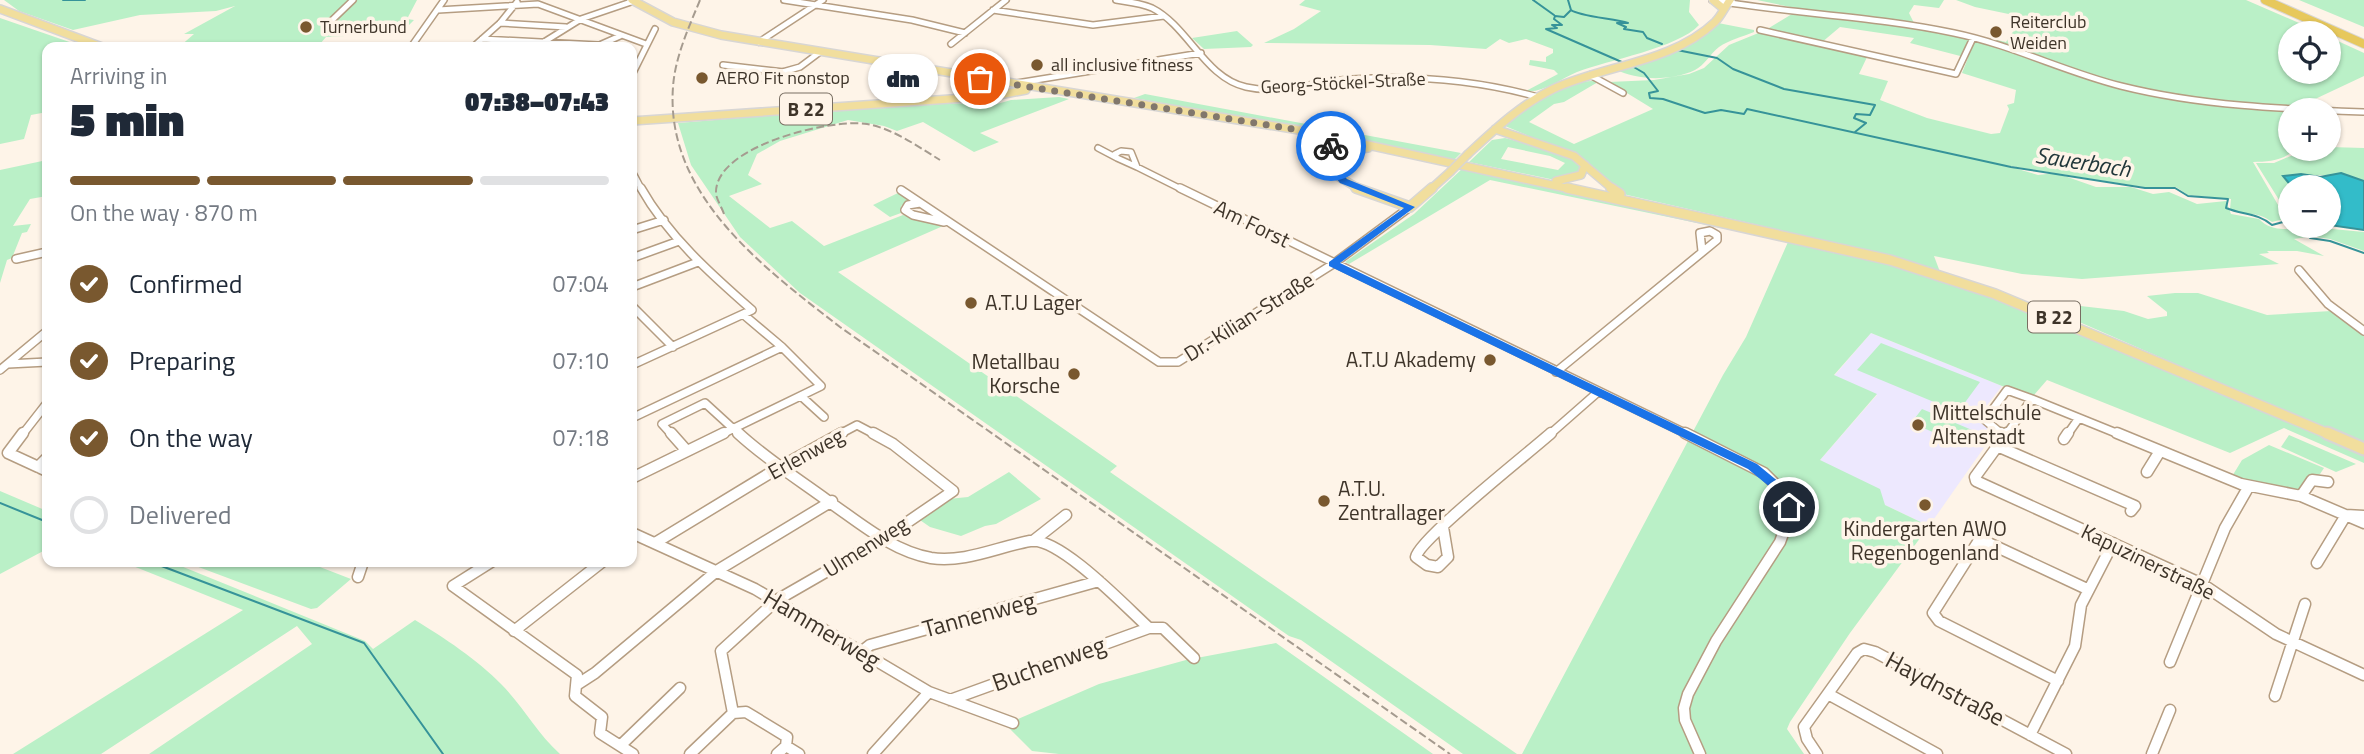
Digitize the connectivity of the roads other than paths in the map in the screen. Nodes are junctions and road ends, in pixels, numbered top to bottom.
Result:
1 (1, 0) edge
2 (353, 0) edge
3 (444, 0) edge
4 (634, 0) edge
5 (784, 0) edge
6 (823, 0) edge
7 (1006, 0) edge
8 (1116, 0) edge
9 (1712, 0) edge
10 (2265, 0) edge
11 (2273, 0) edge
12 (518, 2) edge
13 (488, 3) edge
14 (816, 5) junction
15 (1725, 7) edge
16 (0, 10) edge
17 (438, 10) junction
18 (993, 10) junction
19 (13, 14) junction
20 (1164, 16) junction
21 (581, 19) junction
22 (500, 23) junction
23 (327, 25) dead end
24 (566, 27) junction
25 (655, 29) dead end
26 (1760, 30) dead end
27 (965, 33) junction
28 (620, 36) junction
29 (1973, 38) junction
30 (482, 39) junction
31 (89, 42) edge
32 (415, 42) edge
33 (479, 42) edge
34 (543, 42) joint
35 (606, 42) edge
36 (759, 42) junction
37 (2364, 42) edge
38 (646, 44) junction
39 (951, 44) dead end
40 (820, 52) junction
41 (1201, 53) junction
42 (637, 64) edge
43 (723, 65) dead end
44 (784, 72) junction
45 (1590, 75) junction
46 (1039, 79) junction
47 (995, 81) junction
48 (747, 82) dead end
49 (1010, 84) junction
50 (1020, 85) junction
51 (1044, 89) junction
52 (999, 92) junction
53 (1623, 93) dead end
54 (982, 96) junction
55 (1538, 97) junction
56 (2364, 112) edge
57 (637, 121) edge
58 (1495, 129) junction
59 (1299, 130) junction
60 (1513, 135) junction
61 (1483, 140) junction
62 (1098, 148) dead end
63 (1384, 148) junction
64 (1117, 158) junction
65 (1332, 159) junction
66 (1585, 165) junction
67 (1137, 167) junction
68 (637, 179) edge
69 (1543, 181) junction
70 (901, 190) dead end
71 (1427, 193) junction
72 (1390, 199) junction
73 (1640, 202) junction
74 (920, 203) junction
75 (1410, 207) junction
76 (664, 220) junction
77 (951, 224) junction
78 (637, 228) edge
79 (680, 241) junction
80 (1702, 251) dead end
81 (42, 253) edge
82 (637, 256) edge
83 (16, 259) dead end
84 (698, 262) junction
85 (1333, 264) junction
86 (2299, 270) dead end
87 (637, 285) edge
88 (637, 311) edge
89 (744, 315) junction
90 (2364, 331) edge
91 (42, 335) edge
92 (673, 346) junction
93 (782, 347) junction
94 (42, 363) edge
95 (637, 363) edge
96 (4, 367) edge
97 (1556, 372) junction
98 (1598, 392) junction
99 (800, 396) junction
100 (2032, 399) junction
101 (665, 402) junction
102 (42, 409) edge
103 (637, 416) edge
104 (679, 416) junction
105 (824, 417) dead end
106 (2079, 418) junction
107 (734, 428) junction
108 (2004, 436) junction
109 (2064, 439) dead end
110 (1997, 446) junction
111 (2364, 449) edge
112 (687, 451) junction
113 (2160, 451) junction
114 (780, 467) junction
115 (42, 469) edge
116 (2147, 471) dead end
117 (637, 476) edge
118 (2328, 482) dead end
119 (2249, 486) junction
120 (953, 491) joint
121 (2301, 495) junction
122 (832, 501) junction
123 (2131, 511) dead end
124 (1066, 515) dead end
125 (2346, 515) junction
126 (2364, 516) edge
127 (2364, 523) edge
128 (1443, 527) junction
129 (637, 537) edge
130 (883, 539) junction
131 (1033, 541) junction
132 (655, 543) junction
133 (2113, 543) junction
134 (2317, 563) dead end
135 (361, 567) edge
136 (483, 567) edge
137 (596, 567) edge
138 (718, 570) junction
139 (358, 577) dead end
140 (1099, 581) junction
141 (2202, 584) junction
142 (2087, 589) junction
143 (777, 600) junction
144 (2305, 604) dead end
145 (1149, 628) junction
146 (514, 631) junction
147 (2293, 643) junction
148 (861, 652) junction
149 (1194, 658) dead end
150 (2170, 662) dead end
151 (2364, 675) edge
152 (2058, 681) junction
153 (578, 684) junction
154 (680, 688) dead end
155 (929, 692) junction
156 (1828, 694) junction
157 (2275, 696) dead end
158 (950, 700) junction
159 (2170, 710) dead end
160 (733, 713) junction
161 (1013, 723) dead end
162 (2030, 735) junction
163 (621, 745) junction
164 (786, 746) junction
165 (633, 754) edge
166 (690, 754) edge
167 (777, 754) edge
168 (799, 754) edge
169 (873, 754) edge
170 (1700, 754) edge
171 (1817, 754) edge
172 (1937, 754) edge
173 (2066, 754) edge
174 (2152, 754) edge

1 - 19 main road
2 - 23 street
3 - 17 street
4 - 21 street
4 - 36 main road
5 - 14 street
6 - 14 street
7 - 18 street
8 - 20 street
9 - 15 main road
10 - 37 highway
11 - 37 highway
12 - 13 street
12 - 21 street
12 - 22 street
13 - 17 street
14 - 27 street
14 - 36 street
15 - 29 street
15 - 45 main road, Dr.-Kilian-Straße
16 - 19 main road
17 - 32 street
18 - 20 street
18 - 27 street
19 - 31 main road
20 - 41 street, Georg-Stöckel-Straße
21 - 24 street
21 - 28 street
22 - 24 street
22 - 30 street
24 - 34 street
25 - 38 street
26 - 29 street
27 - 39 street
28 - 35 street
28 - 38 street
29 - 56 street
30 - 33 street
30 - 34 street
36 - 40 main road
38 - 42 street
40 - 44 street
40 - 47 main road
41 - 46 street
41 - 55 street, Georg-Stöckel-Straße
43 - 44 street
44 - 48 street
45 - 53 street
45 - 55 main road, Dr.-Kilian-Straße
46 - 49 street
46 - 50 street
47 - 49 main road
47 - 52 main road
49 - 50 main road
50 - 51 main road, B 22
50 - 52 main road, B 22
51 - 54 main road, B 22
51 - 59 main road, B 22
52 - 54 main road, B 22
54 - 57 main road, B 22
55 - 58 main road, Dr.-Kilian-Straße
58 - 60 main road
58 - 61 main road, Dr.-Kilian-Straße
59 - 63 main road, B 22
59 - 65 main road
60 - 61 main road
60 - 66 main road
61 - 71 main road, Dr.-Kilian-Straße, bridge
62 - 64 street, Am Forst
63 - 65 main road
63 - 69 main road, B 22
64 - 67 street, Am Forst
64 - 67 street, Am Forst
65 - 72 main road
66 - 69 main road
66 - 73 main road
67 - 85 street, Am Forst
68 - 76 street
69 - 73 main road, B 22
70 - 74 street, Dr.-Kilian-Straße
71 - 72 main road
71 - 75 main road, Dr.-Kilian-Straße
72 - 75 main road
73 - 111 main road, B 22
74 - 77 street, Dr.-Kilian-Straße
74 - 77 street, Dr.-Kilian-Straße
75 - 85 street, Dr.-Kilian-Straße
76 - 78 street
76 - 79 street
77 - 85 street, Dr.-Kilian-Straße
79 - 82 street
79 - 84 street
80 - 97 street
81 - 83 street
84 - 87 street
84 - 89 street
85 - 97 street, Am Forst
86 - 90 street
88 - 92 street
89 - 92 street
89 - 93 street
91 - 96 street
92 - 95 street
93 - 99 street
93 - 101 street
94 - 96 street
97 - 98 street, Am Forst
98 - 128 street
98 - 170 street, Am Forst
99 - 105 street
99 - 107 street
100 - 106 street
100 - 108 street, Kapuzinerstraße
100 - 108 street
101 - 103 street
101 - 104 street
102 - 115 street
104 - 107 street
104 - 112 street
106 - 109 street
106 - 113 street
107 - 112 street
107 - 114 street
108 - 110 street, Kapuzinerstraße
110 - 123 street
110 - 133 street, Kapuzinerstraße
112 - 117 street
113 - 116 street
113 - 119 street
114 - 120 street, Erlenweg
114 - 122 street
114 - 132 street, Erlenweg
118 - 121 street
119 - 121 street
119 - 141 street
120 - 130 street, Ulmenweg
121 - 125 street
122 - 130 street
122 - 138 street
124 - 131 street
125 - 126 street
125 - 127 street
125 - 134 street
128 - 128 street
129 - 132 street, Hammerweg
130 - 131 street
130 - 143 street, Ulmenweg
131 - 140 street
132 - 138 street, Hammerweg
133 - 141 street, Kapuzinerstraße
133 - 142 street
135 - 139 street
136 - 146 street
137 - 146 street
138 - 143 street, Hammerweg
138 - 153 street
140 - 145 street
140 - 148 street, Tannenweg
141 - 147 street, Kapuzinerstraße
141 - 150 street
142 - 152 street
142 - 152 street
143 - 148 street, Hammerweg
143 - 160 street, Ulmenweg
144 - 147 street
145 - 149 street
145 - 158 street, Buchenweg
146 - 153 street
147 - 151 street, Kapuzinerstraße
147 - 157 street
148 - 155 street, Hammerweg
152 - 162 street
153 - 163 street
154 - 163 street
155 - 158 street, Hammerweg
155 - 169 street
156 - 162 street, Haydnstraße
156 - 171 street, Haydnstraße
156 - 172 street
158 - 161 street, Hammerweg
159 - 174 street
160 - 164 street
160 - 166 street
162 - 173 street, Haydnstraße
163 - 165 street
164 - 167 street
164 - 168 street

